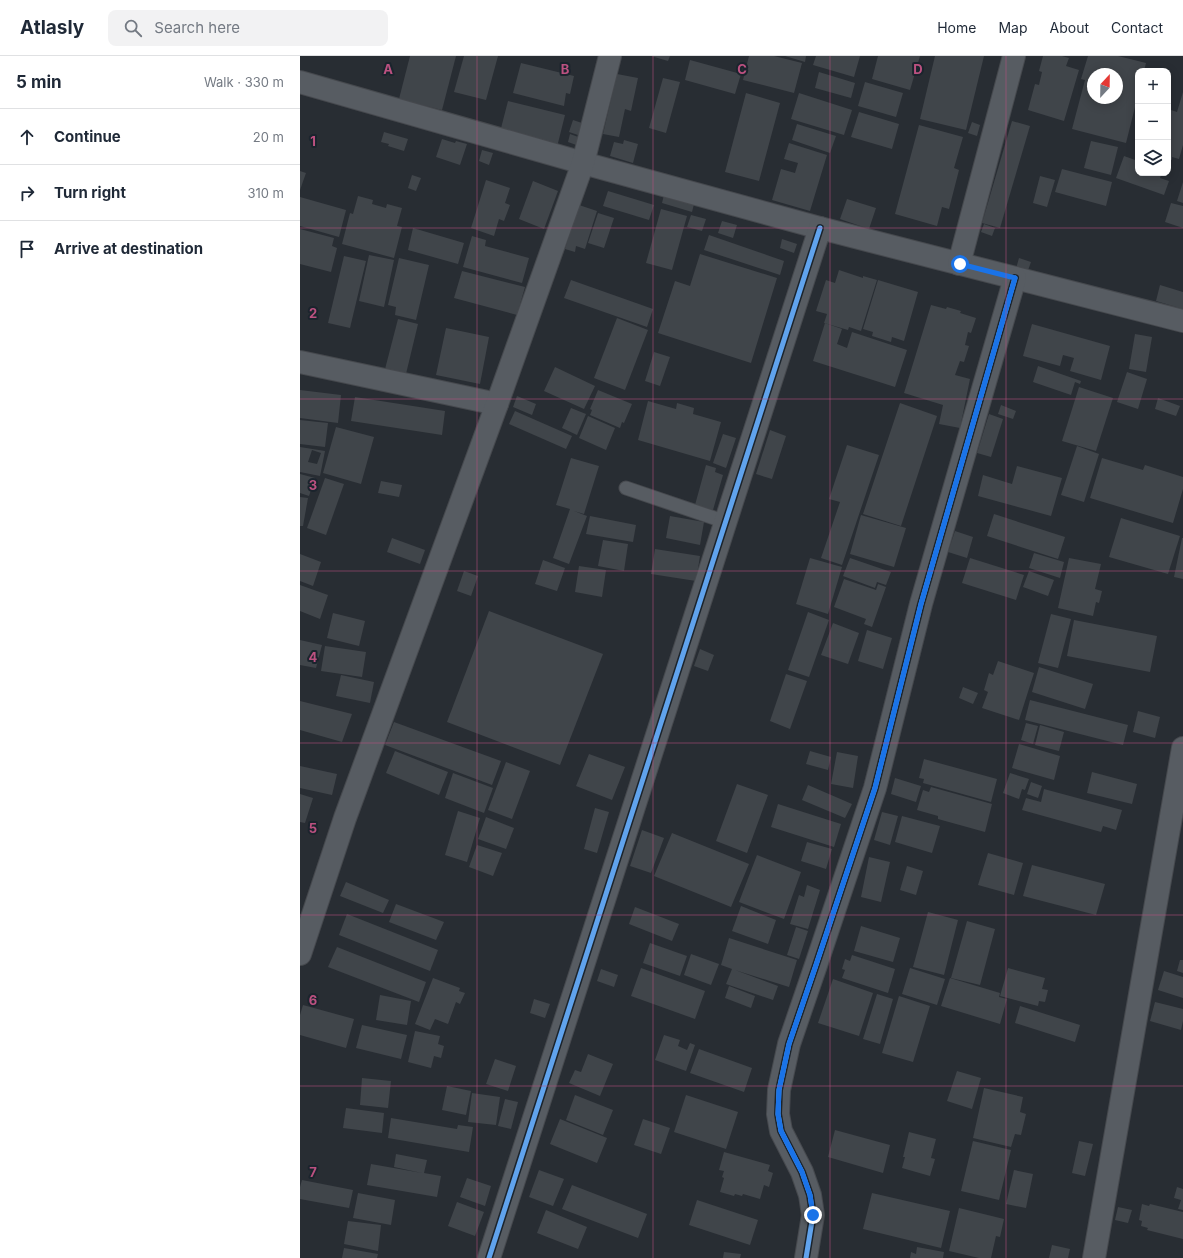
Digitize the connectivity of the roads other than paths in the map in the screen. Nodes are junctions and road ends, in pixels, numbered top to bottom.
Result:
1 (610, 56) edge
2 (1014, 56) edge
3 (300, 82) edge
4 (583, 163) junction
5 (820, 228) junction
6 (960, 264) junction
7 (1015, 278) junction
8 (1183, 321) edge
9 (300, 362) edge
10 (498, 404) junction
11 (626, 488) dead end
12 (726, 522) junction
13 (1183, 748) edge
14 (300, 954) edge
15 (489, 1258) edge
16 (806, 1258) edge
17 (1094, 1258) edge

1 - 4 street
2 - 6 street
3 - 4 street
4 - 5 street
4 - 10 street
5 - 6 street
5 - 12 street
6 - 7 street
7 - 8 street
7 - 16 street
9 - 10 street
10 - 14 street
11 - 12 lane
12 - 15 street
13 - 17 street

